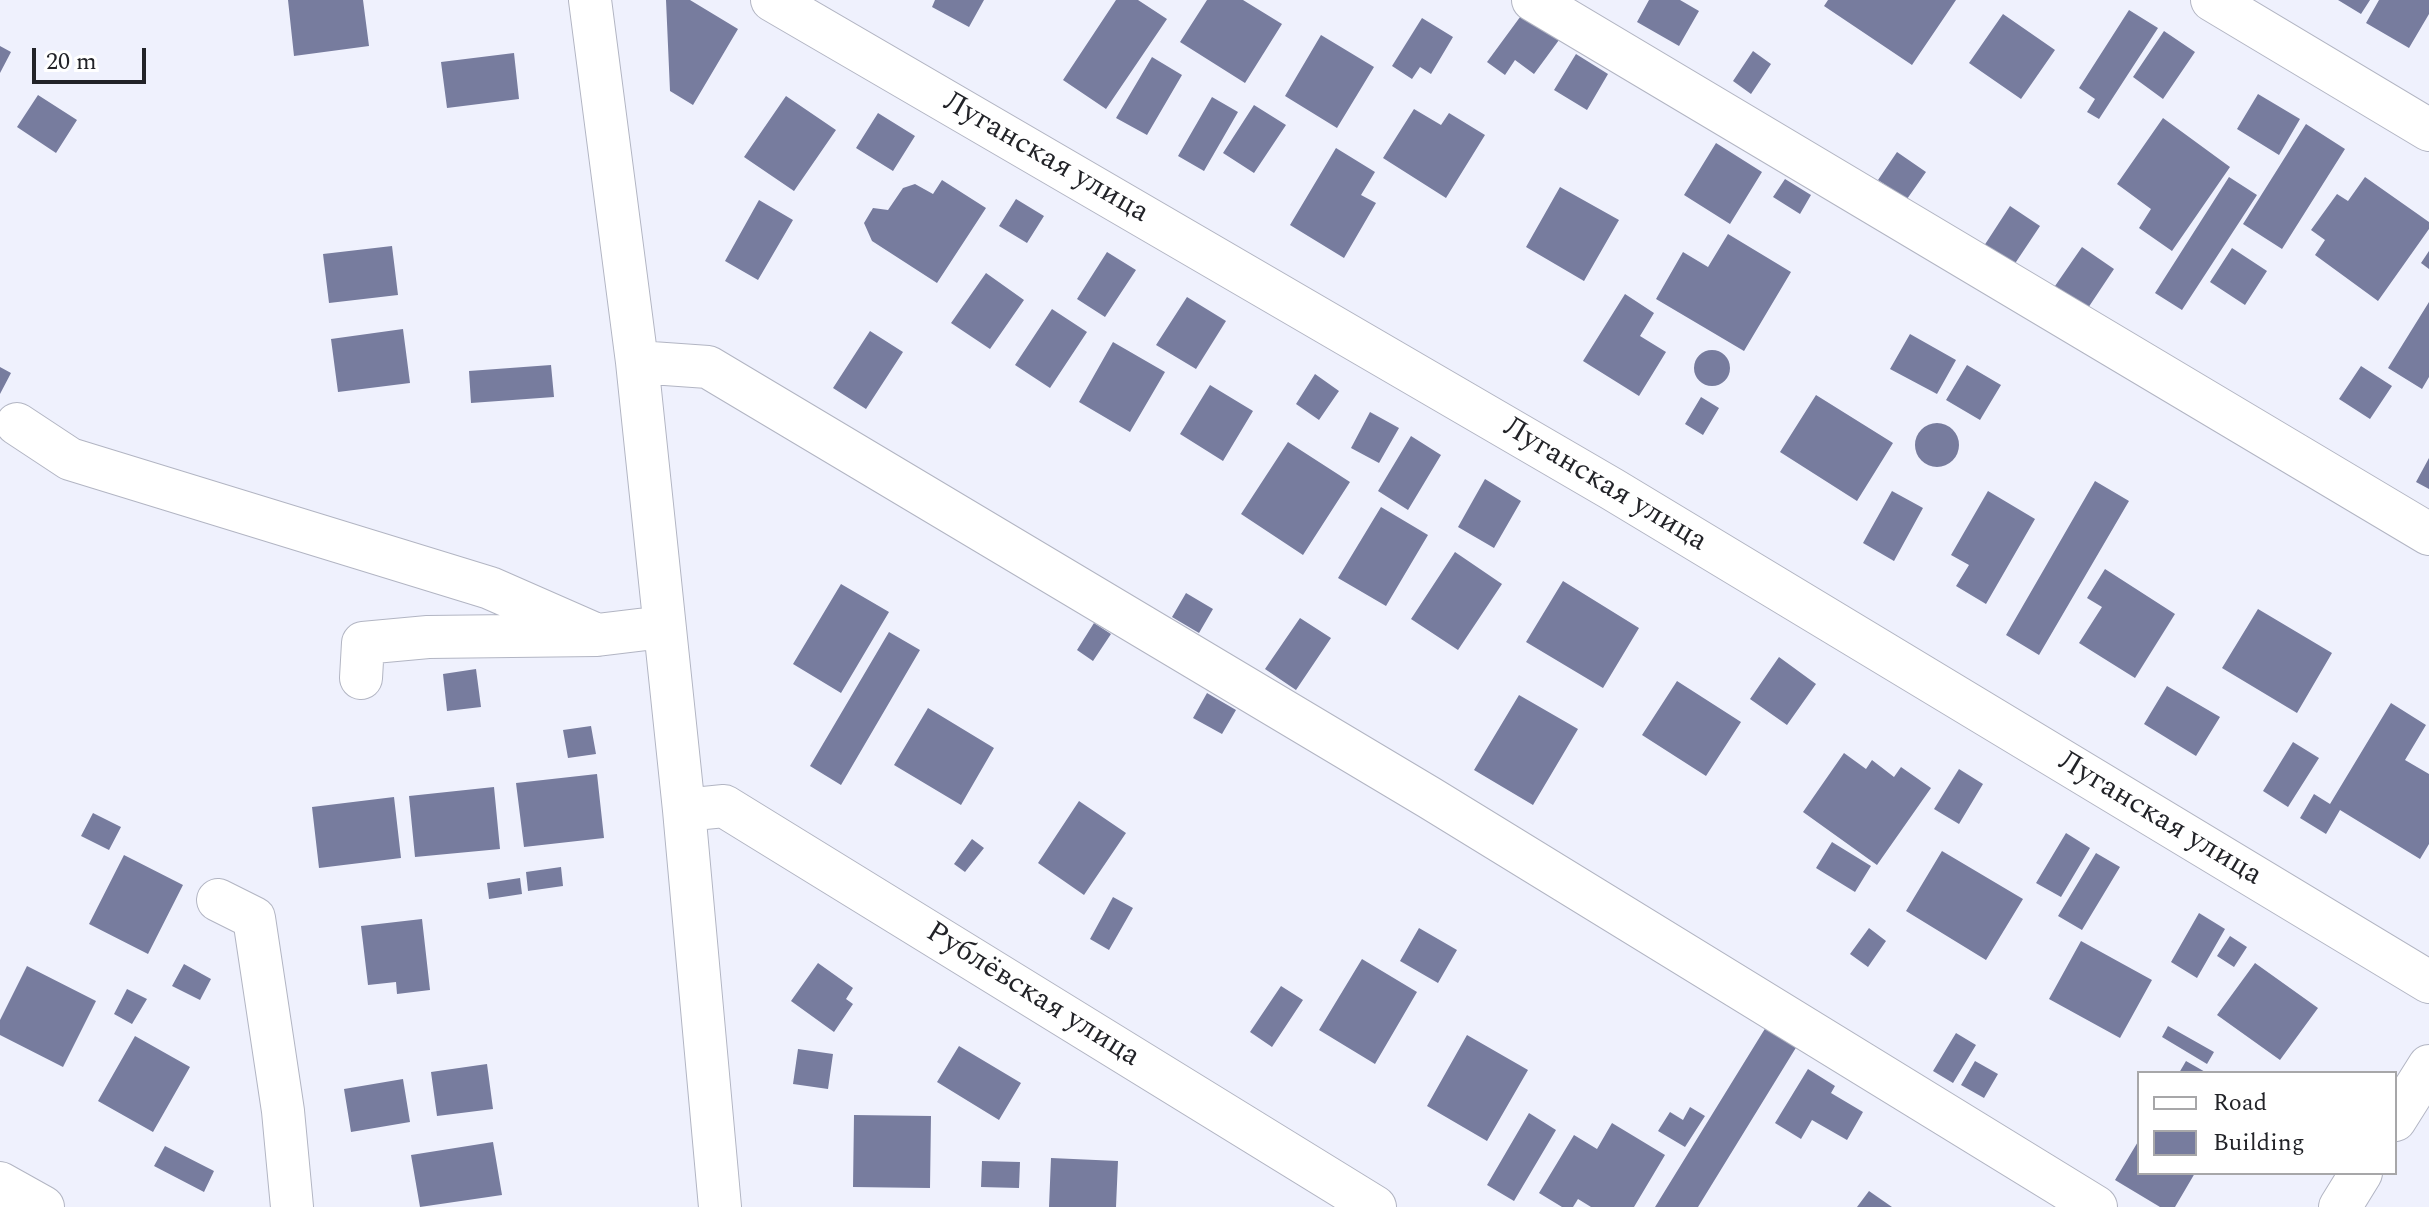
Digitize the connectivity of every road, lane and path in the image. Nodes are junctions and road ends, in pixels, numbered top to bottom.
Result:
1 (590, 0) edge
2 (772, 0) edge
3 (1533, 0) edge
4 (2212, 0) edge
5 (2429, 130) edge
6 (637, 362) junction
7 (17, 424) dead end
8 (2429, 534) edge
9 (663, 627) junction
10 (597, 635) junction
11 (361, 678) dead end
12 (684, 810) junction
13 (218, 900) dead end
14 (2429, 982) edge
15 (2429, 1066) edge
16 (2397, 1117) edge
17 (2360, 1175) edge
18 (0, 1183) edge
19 (43, 1207) edge
20 (292, 1207) edge
21 (720, 1207) edge
22 (1375, 1207) edge
23 (2096, 1207) edge
24 (2340, 1207) edge

1 - 6 street
2 - 14 street, Луганская улица
3 - 8 street
4 - 5 street
6 - 9 street
6 - 23 street
7 - 10 street
9 - 10 street
9 - 12 street
10 - 11 street
12 - 21 street
12 - 22 street, Рублёвская улица
13 - 20 street
15 - 16 street
17 - 24 street
18 - 19 street

